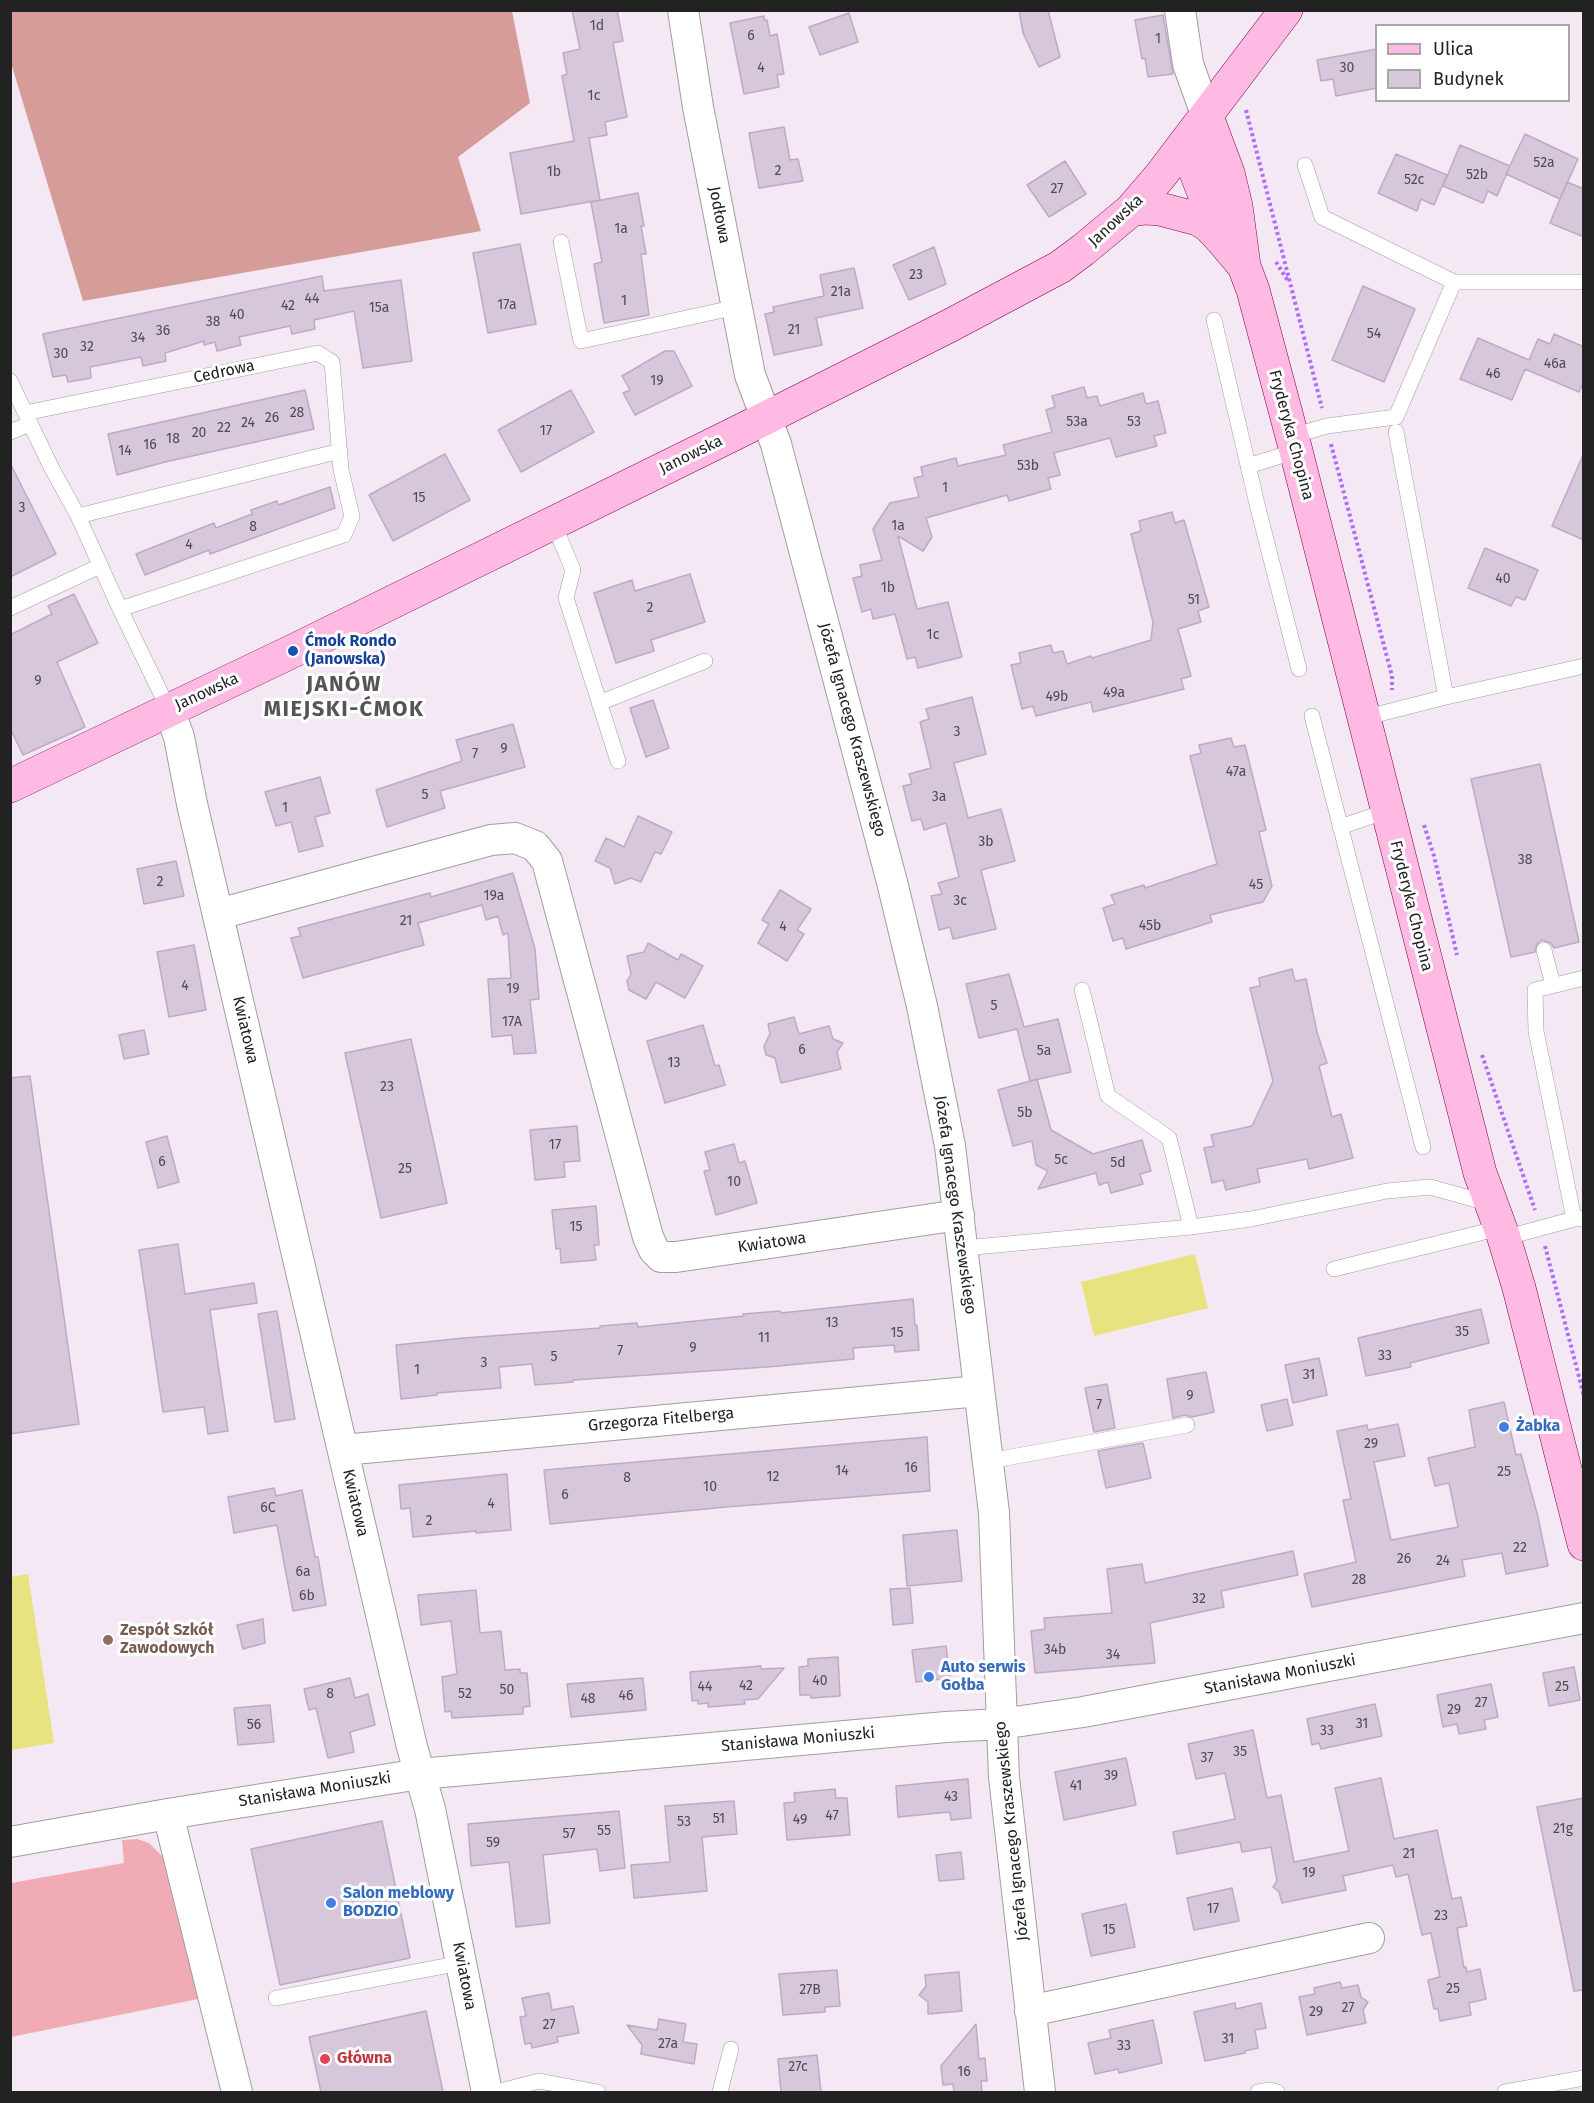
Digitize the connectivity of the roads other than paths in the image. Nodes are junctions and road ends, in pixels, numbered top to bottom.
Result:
1 (683, 10) edge
2 (1180, 10) edge
3 (1286, 10) edge
4 (1199, 127) junction
5 (1305, 165) dead end
6 (1131, 210) junction
7 (1222, 240) junction
8 (561, 242) dead end
9 (1244, 266) junction
10 (1454, 282) junction
11 (1584, 282) edge
12 (737, 307) junction
13 (1214, 320) dead end
14 (10, 381) edge
15 (765, 418) junction
16 (28, 419) junction
17 (10, 432) edge
18 (1396, 432) dead end
19 (1294, 443) junction
20 (340, 451) junction
21 (1248, 466) junction
22 (78, 516) junction
23 (553, 522) junction
24 (100, 566) junction
25 (10, 608) edge
26 (120, 609) junction
27 (705, 661) dead end
28 (1584, 666) edge
29 (1299, 669) dead end
30 (1446, 697) junction
31 (599, 703) junction
32 (169, 710) junction
33 (1312, 716) dead end
34 (1363, 718) junction
35 (618, 761) dead end
36 (10, 786) edge
37 (1387, 811) junction
38 (1340, 827) junction
39 (219, 914) junction
40 (1544, 950) dead end
41 (1584, 978) edge
42 (1553, 985) junction
43 (1082, 990) dead end
44 (1423, 1147) dead end
45 (959, 1215) junction
46 (1579, 1218) edge
47 (1498, 1224) junction
48 (1191, 1227) junction
49 (963, 1248) junction
50 (1334, 1269) dead end
51 (979, 1391) junction
52 (1187, 1425) dead end
53 (343, 1450) junction
54 (989, 1461) junction
55 (1584, 1544) edge
56 (1584, 1618) edge
57 (1001, 1724) junction
58 (420, 1774) junction
59 (168, 1814) junction
60 (10, 1842) edge
61 (1369, 1938) dead end
62 (461, 1964) junction
63 (276, 1998) dead end
64 (1030, 2011) junction
65 (731, 2049) dead end
66 (1584, 2078) edge
67 (237, 2092) edge
68 (487, 2092) edge
69 (497, 2092) edge
70 (598, 2092) edge
71 (720, 2092) edge
72 (1040, 2092) edge
73 (1258, 2092) edge
74 (1277, 2092) edge
75 (1505, 2092) edge

1 - 12 street, Jodłowa
2 - 4 street
3 - 4 street, Janowska
4 - 6 street, Janowska
4 - 7 street, Fryderyka Chopina
4 - 9 street, Fryderyka Chopina
5 - 10 lane
6 - 7 street, Fryderyka Chopina
6 - 15 street, Janowska
7 - 9 street, Fryderyka Chopina
8 - 12 lane
9 - 19 street, Fryderyka Chopina
10 - 11 lane
10 - 19 lane
12 - 15 street, Jodłowa
13 - 21 lane
14 - 16 lane
15 - 23 street, Janowska
15 - 45 street, Józefa Ignacego Kraszewskiego
16 - 17 lane
16 - 20 lane, Cedrowa
16 - 22 lane
18 - 30 lane
19 - 21 lane
19 - 34 street, Fryderyka Chopina
20 - 22 lane
20 - 26 lane, Cedrowa
21 - 29 lane
22 - 24 lane
23 - 31 lane
23 - 32 street, Janowska
24 - 25 lane
24 - 26 lane
26 - 32 lane
27 - 31 lane
28 - 30 lane
30 - 34 lane
31 - 35 lane
32 - 36 street, Janowska
32 - 39 street, Kwiatowa
33 - 38 lane
34 - 37 street, Fryderyka Chopina
37 - 38 lane
37 - 47 street, Fryderyka Chopina
38 - 44 lane
39 - 45 street, Kwiatowa
39 - 53 street, Kwiatowa
40 - 42 lane
41 - 42 lane
42 - 46 lane
43 - 48 lane
45 - 49 street, Józefa Ignacego Kraszewskiego
46 - 47 lane
47 - 48 lane
47 - 50 lane
47 - 55 street, Fryderyka Chopina
48 - 49 lane
49 - 51 street, Józefa Ignacego Kraszewskiego
51 - 53 street, Grzegorza Fitelberga
51 - 54 street, Józefa Ignacego Kraszewskiego
52 - 54 lane
53 - 58 street, Kwiatowa
54 - 57 street, Józefa Ignacego Kraszewskiego
56 - 57 street, Stanisława Moniuszki
57 - 58 street, Stanisława Moniuszki
57 - 64 street, Józefa Ignacego Kraszewskiego
58 - 59 street, Stanisława Moniuszki
58 - 62 street, Kwiatowa
59 - 60 street, Stanisława Moniuszki
59 - 67 street
61 - 64 street
62 - 63 lane
62 - 68 street, Kwiatowa
64 - 72 street, Józefa Ignacego Kraszewskiego
65 - 71 lane
66 - 75 lane
69 - 70 lane
73 - 74 lane

